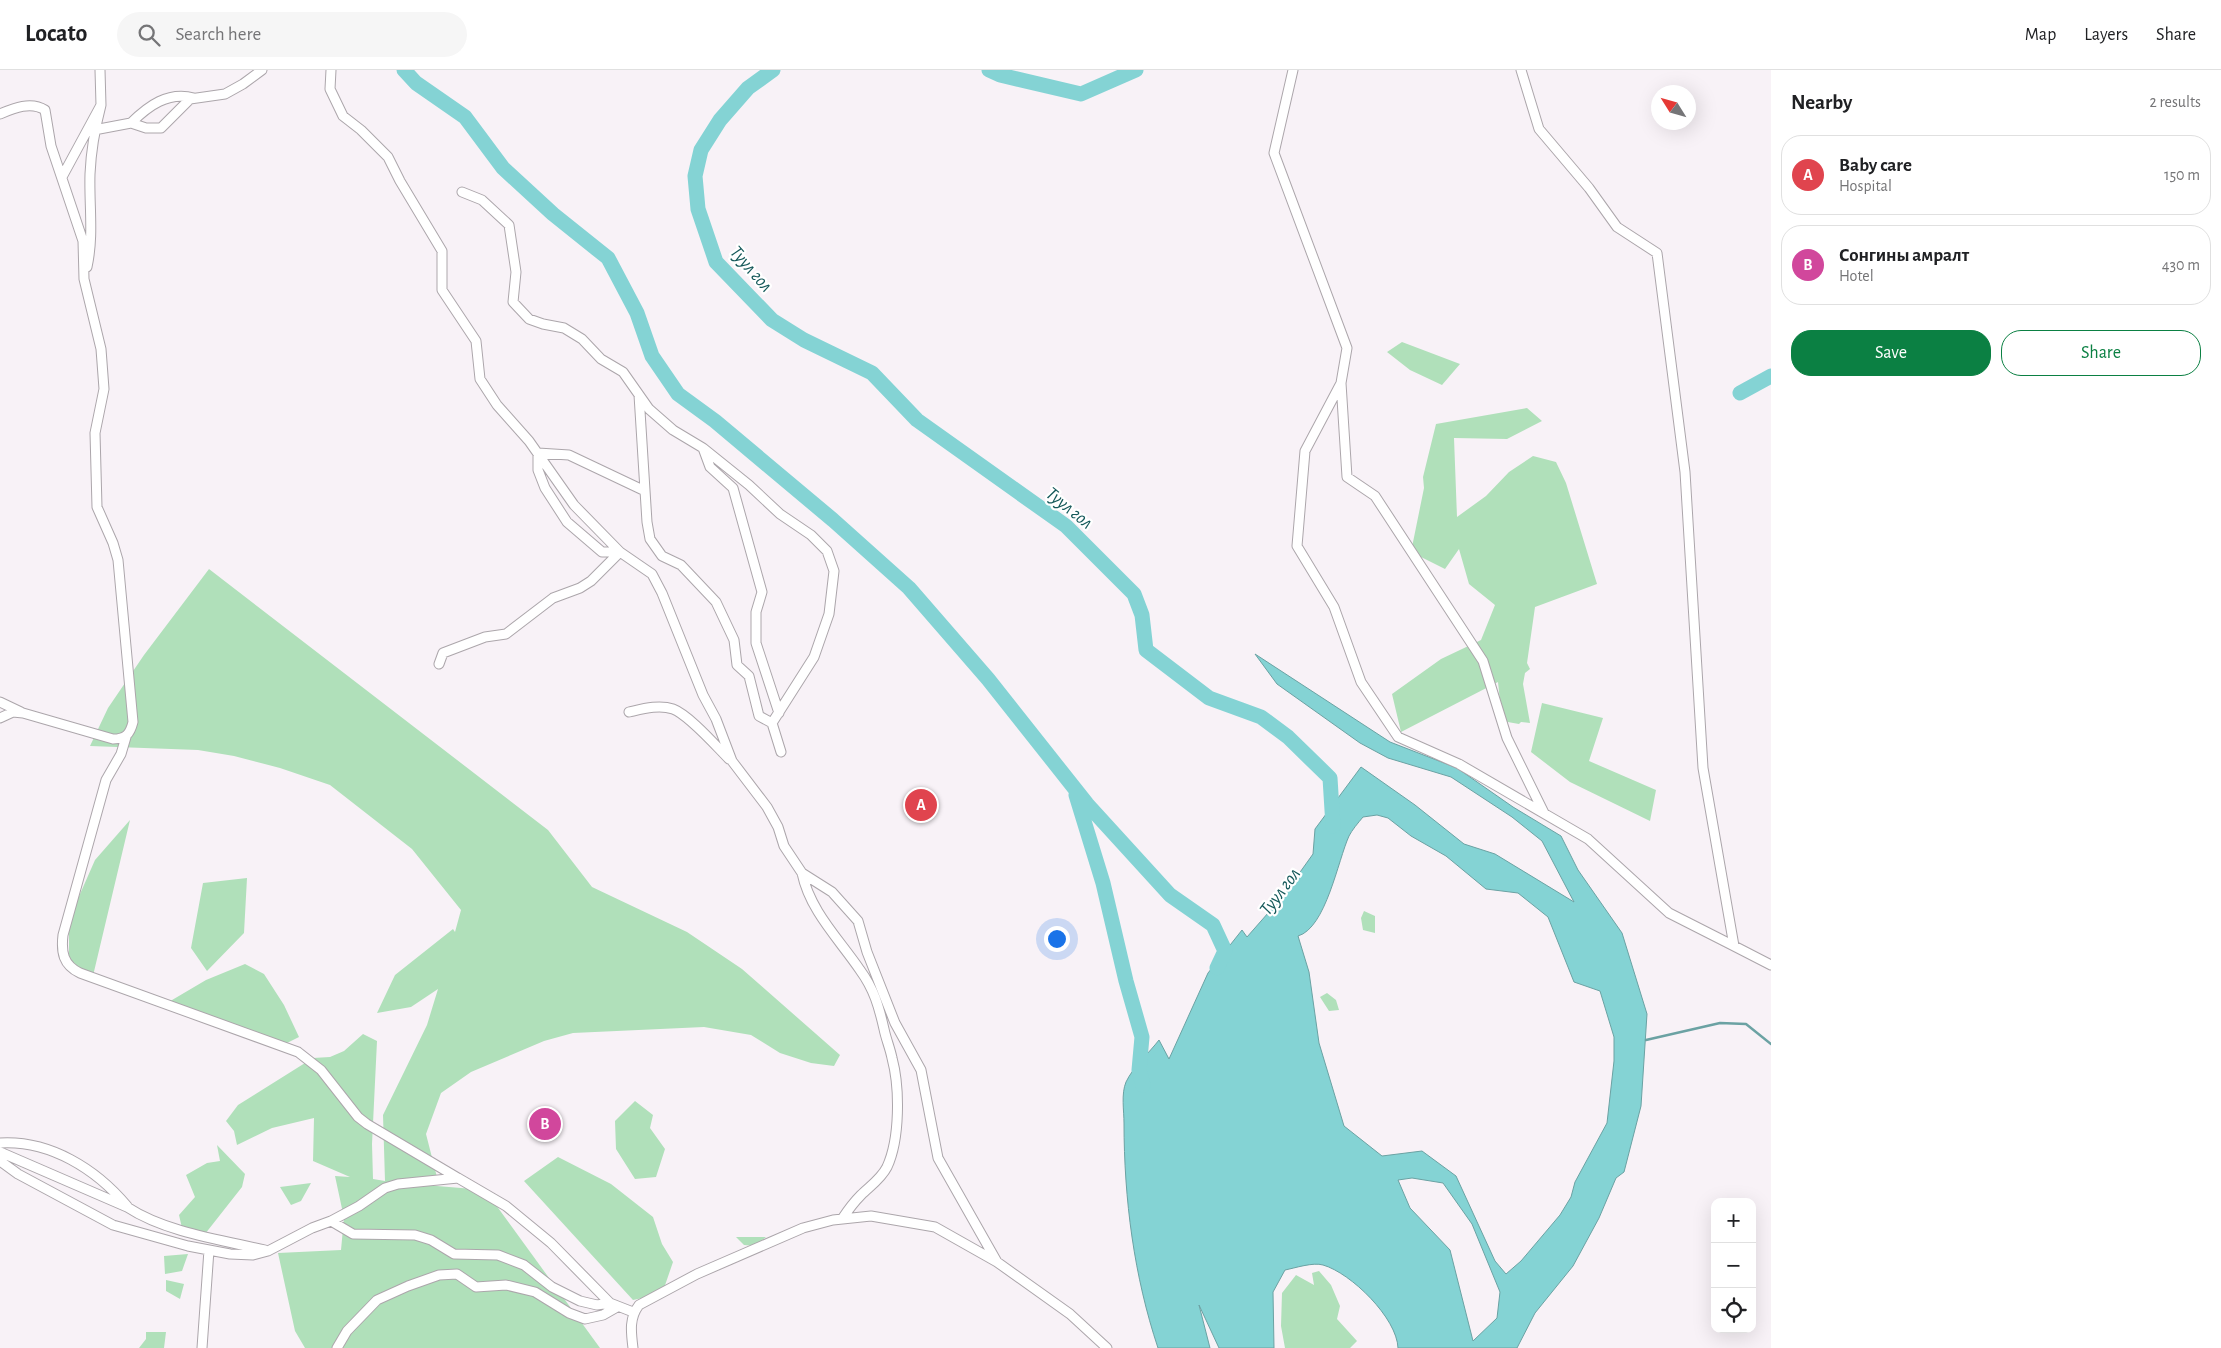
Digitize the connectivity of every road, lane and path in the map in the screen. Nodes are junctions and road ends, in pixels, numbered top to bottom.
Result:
1 (100, 70) edge
2 (262, 70) edge
3 (331, 70) edge
4 (1293, 70) edge
5 (1521, 70) edge
6 (194, 98) junction
7 (101, 105) junction
8 (0, 114) edge
9 (131, 123) junction
10 (94, 130) junction
11 (62, 177) junction
12 (462, 192) dead end
13 (84, 279) junction
14 (1341, 382) junction
15 (639, 395) junction
16 (703, 448) junction
17 (538, 453) junction
18 (645, 491) junction
19 (620, 552) junction
20 (438, 664) dead end
21 (0, 702) edge
22 (629, 712) dead end
23 (23, 713) junction
24 (779, 713) junction
25 (0, 718) edge
26 (772, 723) junction
27 (126, 737) junction
28 (781, 752) dead end
29 (732, 761) junction
30 (1544, 813) junction
31 (802, 873) junction
32 (1734, 946) junction
33 (1771, 965) edge
34 (0, 1143) edge
35 (0, 1152) edge
36 (0, 1161) edge
37 (458, 1178) junction
38 (127, 1206) junction
39 (842, 1219) junction
40 (331, 1221) junction
41 (209, 1250) junction
42 (268, 1251) junction
43 (997, 1262) junction
44 (614, 1305) junction
45 (633, 1312) junction
46 (202, 1348) edge
47 (337, 1348) edge
48 (633, 1348) edge
49 (1107, 1348) edge

1 - 7 street
2 - 6 street
3 - 17 street
4 - 14 street
5 - 32 street
6 - 9 street
6 - 9 street
7 - 10 street
7 - 11 street
8 - 11 street
9 - 10 street
10 - 13 street
11 - 13 street
12 - 15 street
13 - 27 street
14 - 30 street
14 - 30 street
15 - 16 street
15 - 18 street
16 - 24 street
16 - 24 street
17 - 18 street
17 - 19 street
17 - 19 street
18 - 26 street
19 - 20 street
19 - 29 street
21 - 23 street
22 - 29 street
23 - 25 street
23 - 27 street
24 - 26 street
26 - 28 street
27 - 37 street
29 - 31 street
30 - 32 street
31 - 39 street
31 - 43 street
32 - 33 street
34 - 38 street
35 - 38 street
36 - 41 street
37 - 40 street
37 - 44 street
38 - 42 street
39 - 43 street
39 - 45 street
40 - 42 street
40 - 44 street
41 - 42 street
41 - 46 street
43 - 49 street
44 - 45 street
44 - 47 street
45 - 48 street

